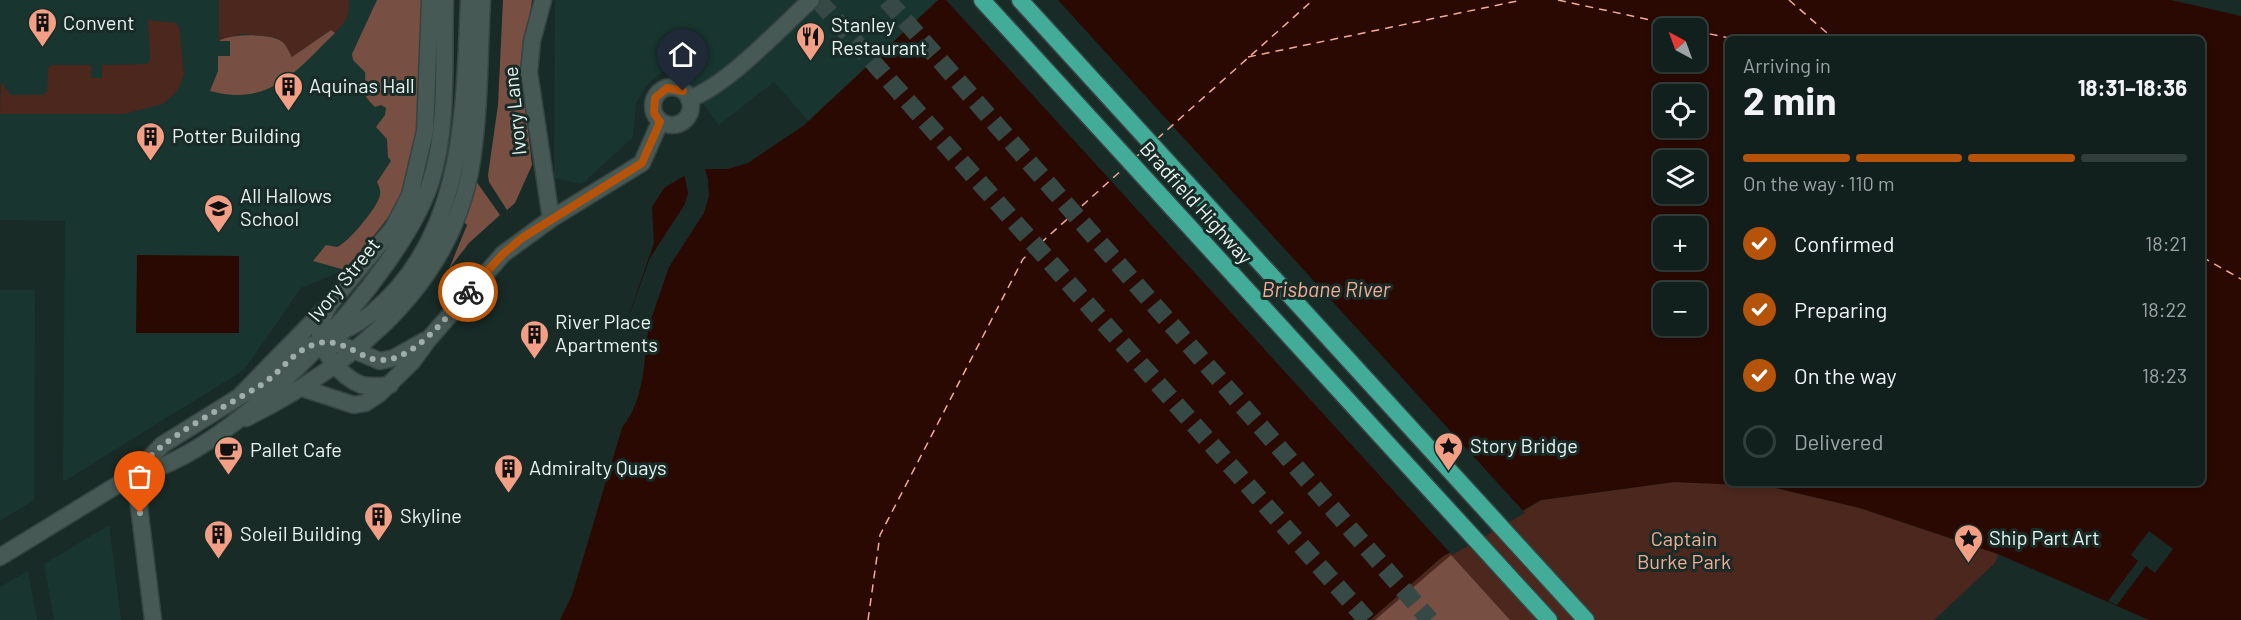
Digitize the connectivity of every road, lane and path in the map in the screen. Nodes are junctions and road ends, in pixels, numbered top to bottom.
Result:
1 (430, 0) edge
2 (445, 0) edge
3 (469, 0) edge
4 (482, 0) edge
5 (543, 0) edge
6 (811, 0) edge
7 (982, 0) edge
8 (1020, 0) edge
9 (689, 99) junction
10 (660, 122) junction
11 (551, 219) junction
12 (329, 305) junction
13 (428, 340) junction
14 (321, 342) junction
15 (355, 350) junction
16 (336, 365) junction
17 (390, 385) junction
18 (302, 388) junction
19 (239, 397) junction
20 (239, 421) junction
21 (135, 474) junction
22 (0, 557) edge
23 (153, 620) edge
24 (1549, 620) edge
25 (1586, 620) edge

1 - 12 street, Ivory Street
2 - 14 street, Ivory Street
3 - 14 street, Ivory Street
4 - 15 street
5 - 11 street, Ivory Lane
6 - 9 street
7 - 24 highway, Bradfield Highway
8 - 25 highway, Bradfield Highway
9 - 10 street
9 - 10 street
10 - 11 street
11 - 13 street
12 - 14 street
12 - 19 street, Ivory Street
13 - 15 street
13 - 17 street
14 - 15 street
14 - 16 street
14 - 19 street
14 - 20 street
15 - 16 street
16 - 17 street
16 - 18 street
17 - 18 street
18 - 20 street
19 - 21 street
20 - 21 street
21 - 22 street
21 - 23 street

